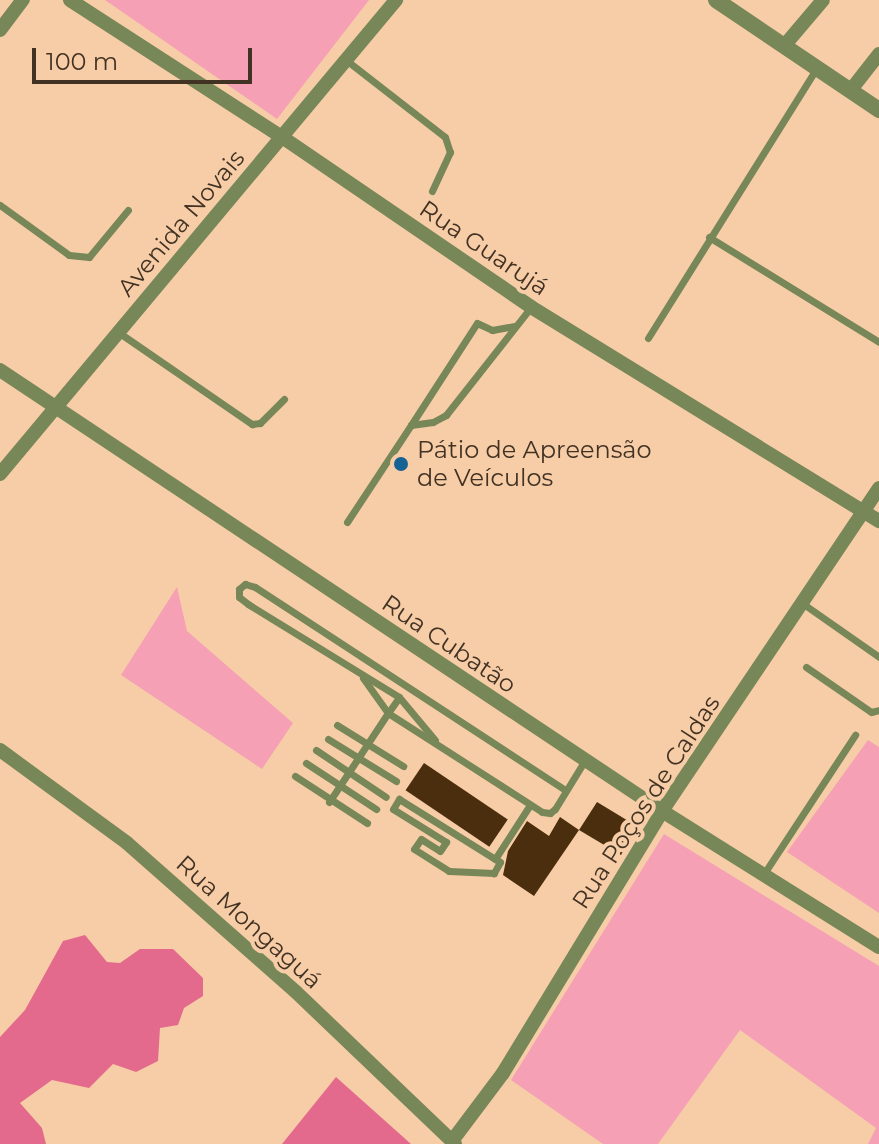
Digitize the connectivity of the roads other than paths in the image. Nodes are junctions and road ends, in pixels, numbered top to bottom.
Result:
1 (23, 0) edge
2 (70, 0) edge
3 (396, 0) edge
4 (716, 0) edge
5 (823, 0) edge
6 (735, 6) edge
7 (0, 30) edge
8 (784, 46) junction
9 (879, 54) edge
10 (346, 60) junction
11 (816, 69) junction
12 (850, 91) junction
13 (879, 110) edge
14 (282, 137) junction
15 (432, 191) dead end
16 (0, 205) edge
17 (128, 210) dead end
18 (709, 237) junction
19 (531, 307) junction
20 (515, 326) junction
21 (118, 332) junction
22 (648, 338) dead end
23 (879, 342) edge
24 (0, 370) edge
25 (284, 399) dead end
26 (55, 408) junction
27 (411, 425) junction
28 (0, 474) edge
29 (879, 488) edge
30 (864, 511) junction
31 (879, 521) edge
32 (347, 522) dead end
33 (802, 603) junction
34 (879, 657) edge
35 (806, 667) dead end
36 (359, 673) junction
37 (399, 697) junction
38 (879, 710) edge
39 (388, 713) junction
40 (337, 725) dead end
41 (855, 735) dead end
42 (328, 739) dead end
43 (369, 745) junction
44 (440, 747) junction
45 (0, 750) edge
46 (316, 750) dead end
47 (360, 759) junction
48 (585, 760) junction
49 (306, 763) dead end
50 (403, 766) dead end
51 (350, 772) junction
52 (295, 776) dead end
53 (396, 781) dead end
54 (341, 785) junction
55 (565, 790) junction
56 (386, 797) dead end
57 (330, 800) junction
58 (530, 805) junction
59 (376, 809) dead end
60 (662, 811) junction
61 (367, 823) dead end
62 (495, 859) junction
63 (763, 875) junction
64 (879, 947) edge
65 (454, 1142) edge

1 - 7 street
2 - 14 street, Rua Guarujá
3 - 10 street, Avenida Novais
4 - 6 street
5 - 8 street
6 - 8 street
8 - 11 street
9 - 12 street
10 - 14 street, Avenida Novais
10 - 15 lane
11 - 12 street
11 - 18 lane
12 - 13 street
14 - 19 street, Rua Guarujá
14 - 21 street, Avenida Novais
16 - 17 lane
18 - 22 lane
18 - 23 lane
19 - 20 lane
19 - 30 street, Rua Guarujá
20 - 27 lane
20 - 27 lane
21 - 25 lane
21 - 26 street, Avenida Novais
24 - 26 street, Rua Cubatão
26 - 28 street, Avenida Novais
26 - 48 street, Rua Cubatão
27 - 32 lane
29 - 30 street, Rua Poços de Caldas
30 - 31 street, Rua Guarujá
30 - 33 street, Rua Poços de Caldas
33 - 34 lane
33 - 60 street, Rua Poços de Caldas
35 - 38 lane
36 - 37 lane
36 - 39 lane
36 - 55 lane
37 - 39 lane
37 - 44 lane
39 - 43 lane
39 - 44 lane
40 - 43 lane
41 - 63 lane
42 - 47 lane
43 - 47 lane
43 - 50 lane
44 - 58 lane
45 - 65 street, Rua Mongaguá
46 - 51 lane
47 - 51 lane
47 - 53 lane
48 - 55 lane
48 - 60 street, Rua Cubatão
49 - 54 lane
51 - 54 lane
51 - 56 lane
52 - 57 lane
54 - 57 lane
54 - 59 lane
55 - 58 lane
57 - 61 lane
58 - 62 lane
60 - 63 street, Rua Cubatão
60 - 65 street, Rua Poços de Caldas
62 - 62 lane
63 - 64 street, Rua Cubatão

